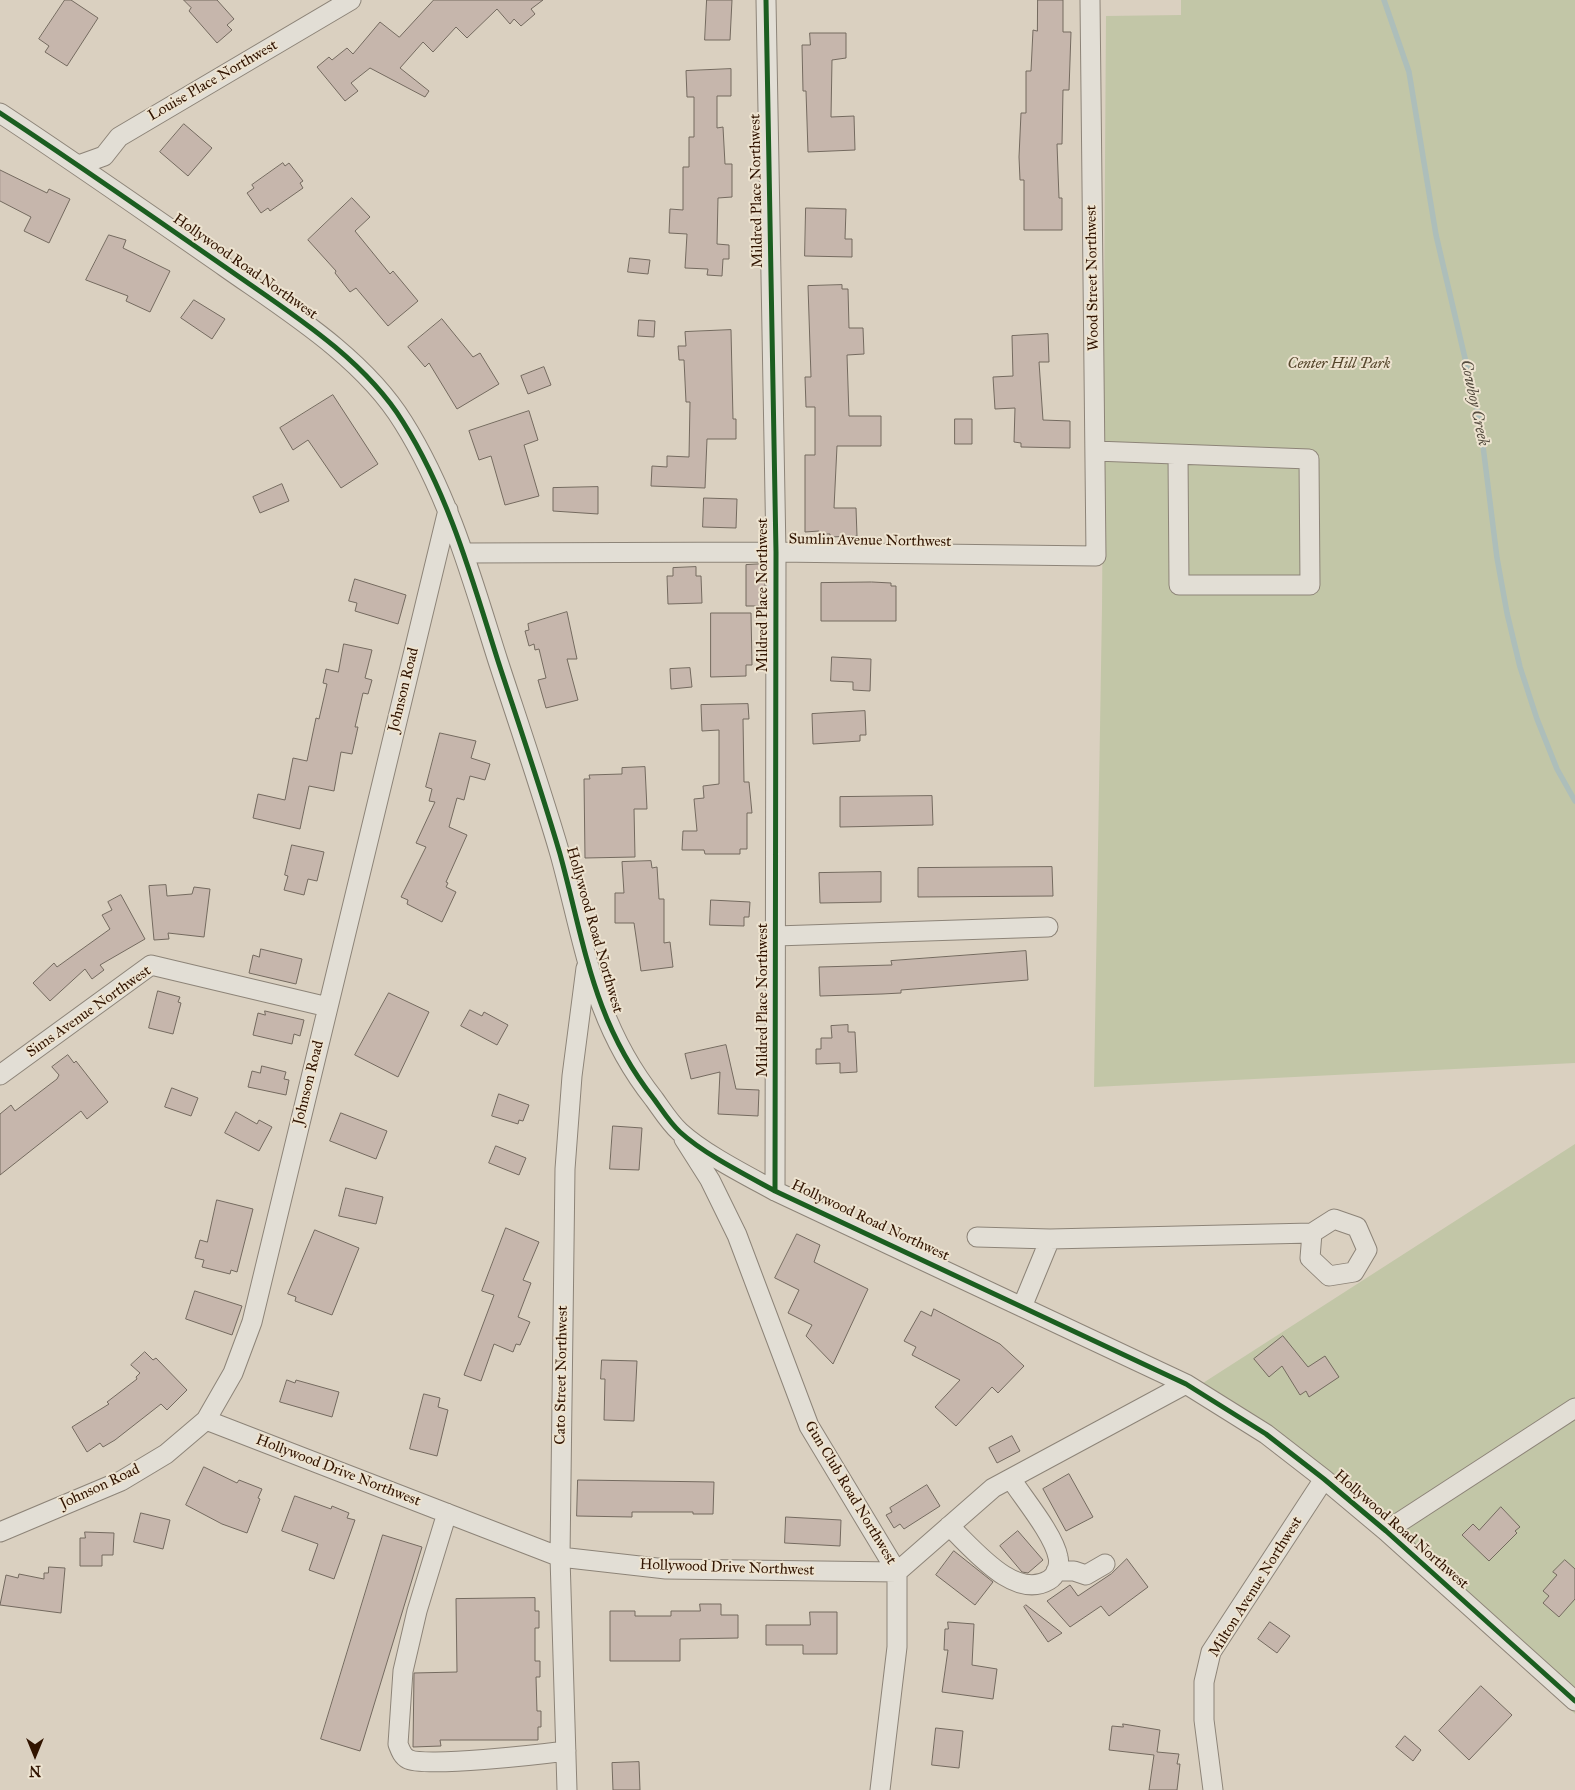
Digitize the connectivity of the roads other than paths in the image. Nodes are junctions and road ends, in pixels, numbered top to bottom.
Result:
1 (351, 0) edge
2 (766, 0) edge
3 (1090, 0) edge
4 (0, 113) edge
5 (79, 165) junction
6 (1095, 452) junction
7 (1178, 454) junction
8 (448, 510) junction
9 (776, 552) junction
10 (464, 553) junction
11 (1096, 556) joint
12 (1048, 927) dead end
13 (776, 936) junction
14 (587, 962) junction
15 (328, 1007) junction
16 (0, 1075) edge
17 (680, 1132) junction
18 (775, 1191) junction
19 (1312, 1233) dead end
20 (977, 1237) dead end
21 (1050, 1239) junction
22 (1022, 1307) junction
23 (1186, 1384) junction
24 (1575, 1408) edge
25 (206, 1420) junction
26 (1011, 1479) junction
27 (1324, 1479) junction
28 (448, 1513) junction
29 (950, 1526) junction
30 (0, 1532) edge
31 (1386, 1532) junction
32 (560, 1556) junction
33 (1105, 1564) dead end
34 (897, 1572) junction
35 (1056, 1572) junction
36 (1573, 1693) edge
37 (566, 1751) junction
38 (567, 1790) edge
39 (880, 1790) edge
40 (1213, 1790) edge

1 - 5 street, Louise Place Northwest
2 - 9 street, Mildred Place Northwest
3 - 6 street, Wood Street Northwest
4 - 5 street, Hollywood Road Northwest
5 - 8 street, Hollywood Road Northwest
6 - 7 street
6 - 11 street, Wood Street Northwest
7 - 7 street
8 - 10 street, Hollywood Road Northwest
8 - 15 street, Johnson Road
9 - 10 street, Sumlin Avenue Northwest
9 - 11 street, Sumlin Avenue Northwest
9 - 13 street, Mildred Place Northwest
10 - 14 street, Hollywood Road Northwest
12 - 13 street
13 - 18 street, Mildred Place Northwest
14 - 17 street, Hollywood Road Northwest
14 - 32 street, Cato Street Northwest
15 - 16 street, Sims Avenue Northwest
15 - 25 street, Johnson Road
17 - 18 street, Hollywood Road Northwest
17 - 34 street, Gun Club Road Northwest
18 - 22 street, Hollywood Road Northwest
19 - 21 street
20 - 21 street
21 - 22 street
22 - 23 street, Hollywood Road Northwest
23 - 26 street
23 - 27 street, Hollywood Road Northwest
24 - 31 street
25 - 28 street, Hollywood Drive Northwest
25 - 30 street, Johnson Road
26 - 29 street
26 - 35 street
27 - 31 street, Hollywood Road Northwest
27 - 40 street, Milton Avenue Northwest
28 - 32 street, Hollywood Drive Northwest
28 - 37 street
29 - 34 street
29 - 35 street
31 - 36 street, Hollywood Road Northwest
32 - 34 street, Hollywood Drive Northwest
32 - 37 street, Cato Street Northwest
33 - 35 street
34 - 39 street, Gun Club Road Northwest
37 - 38 street, Cato Street Northwest

